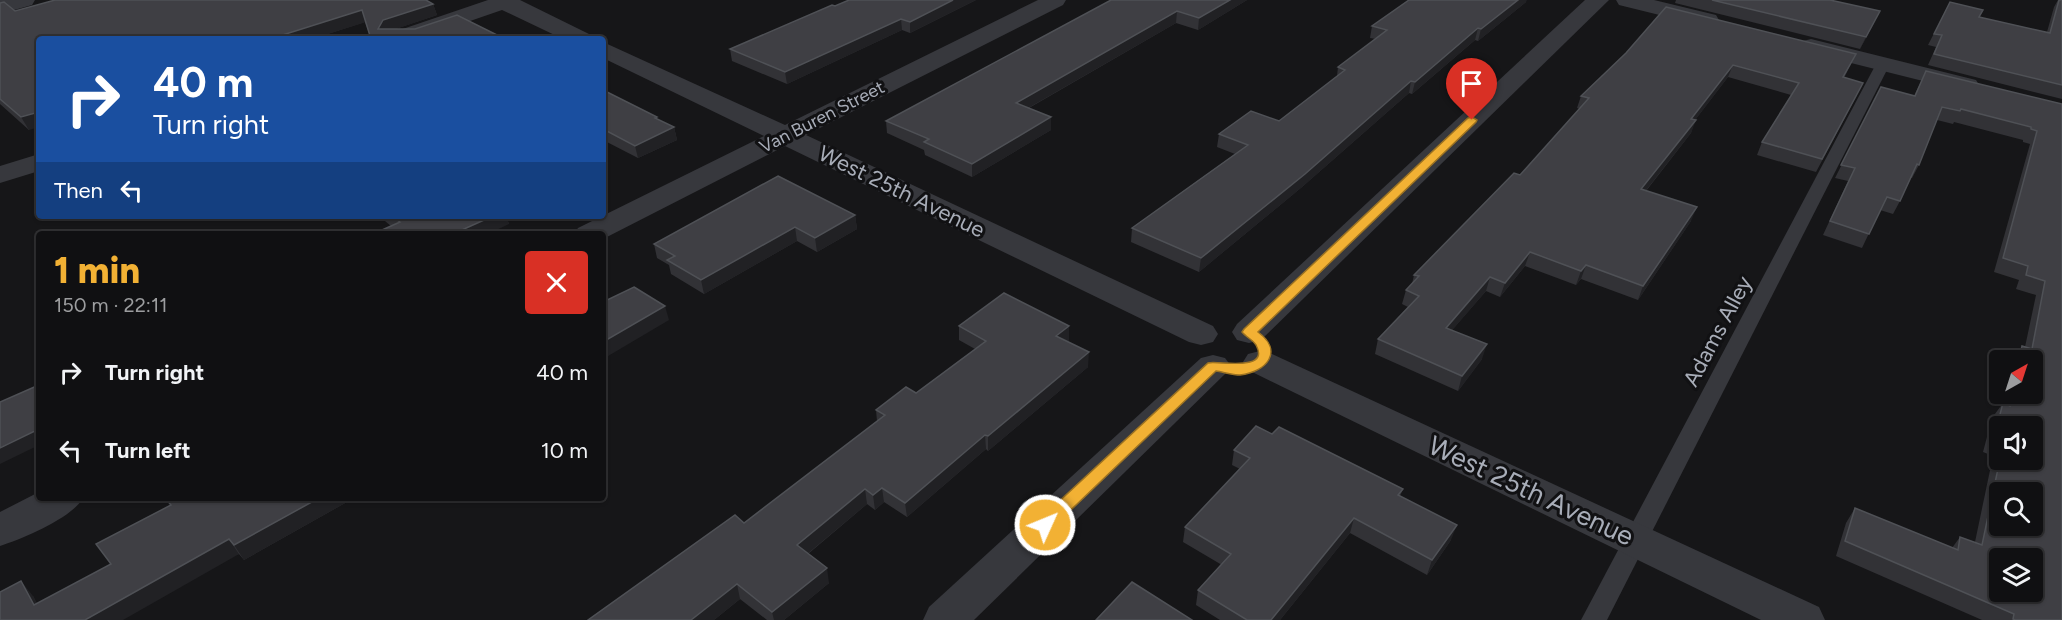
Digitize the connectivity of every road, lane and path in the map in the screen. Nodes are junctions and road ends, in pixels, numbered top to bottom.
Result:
1 (24, 0) edge
2 (1055, 0) edge
3 (1598, 0) edge
4 (1626, 0) edge
5 (506, 1) edge
6 (0, 7) edge
7 (1726, 25) edge
8 (405, 36) edge
9 (575, 36) edge
10 (1794, 42) edge
11 (606, 50) edge
12 (1883, 64) junction
13 (1984, 89) edge
14 (785, 135) junction
15 (36, 163) edge
16 (0, 175) edge
17 (595, 231) edge
18 (1254, 347) junction
19 (1207, 350) junction
20 (57, 501) edge
21 (0, 530) edge
22 (1634, 540) junction
23 (945, 620) edge
24 (1594, 620) edge
25 (1803, 620) edge

1 - 6 street
2 - 14 street, Van Buren Street
3 - 18 street
4 - 7 street
5 - 8 street
5 - 9 street
10 - 12 street
11 - 14 street, West 25th Avenue
12 - 13 street
12 - 22 lane, Adams Alley
14 - 17 street, Van Buren Street
14 - 19 street, West 25th Avenue
15 - 16 street
18 - 19 street, West 25th Avenue
18 - 22 street, West 25th Avenue
19 - 23 street
20 - 21 street
22 - 24 lane, Adams Alley
22 - 25 street, West 25th Avenue

